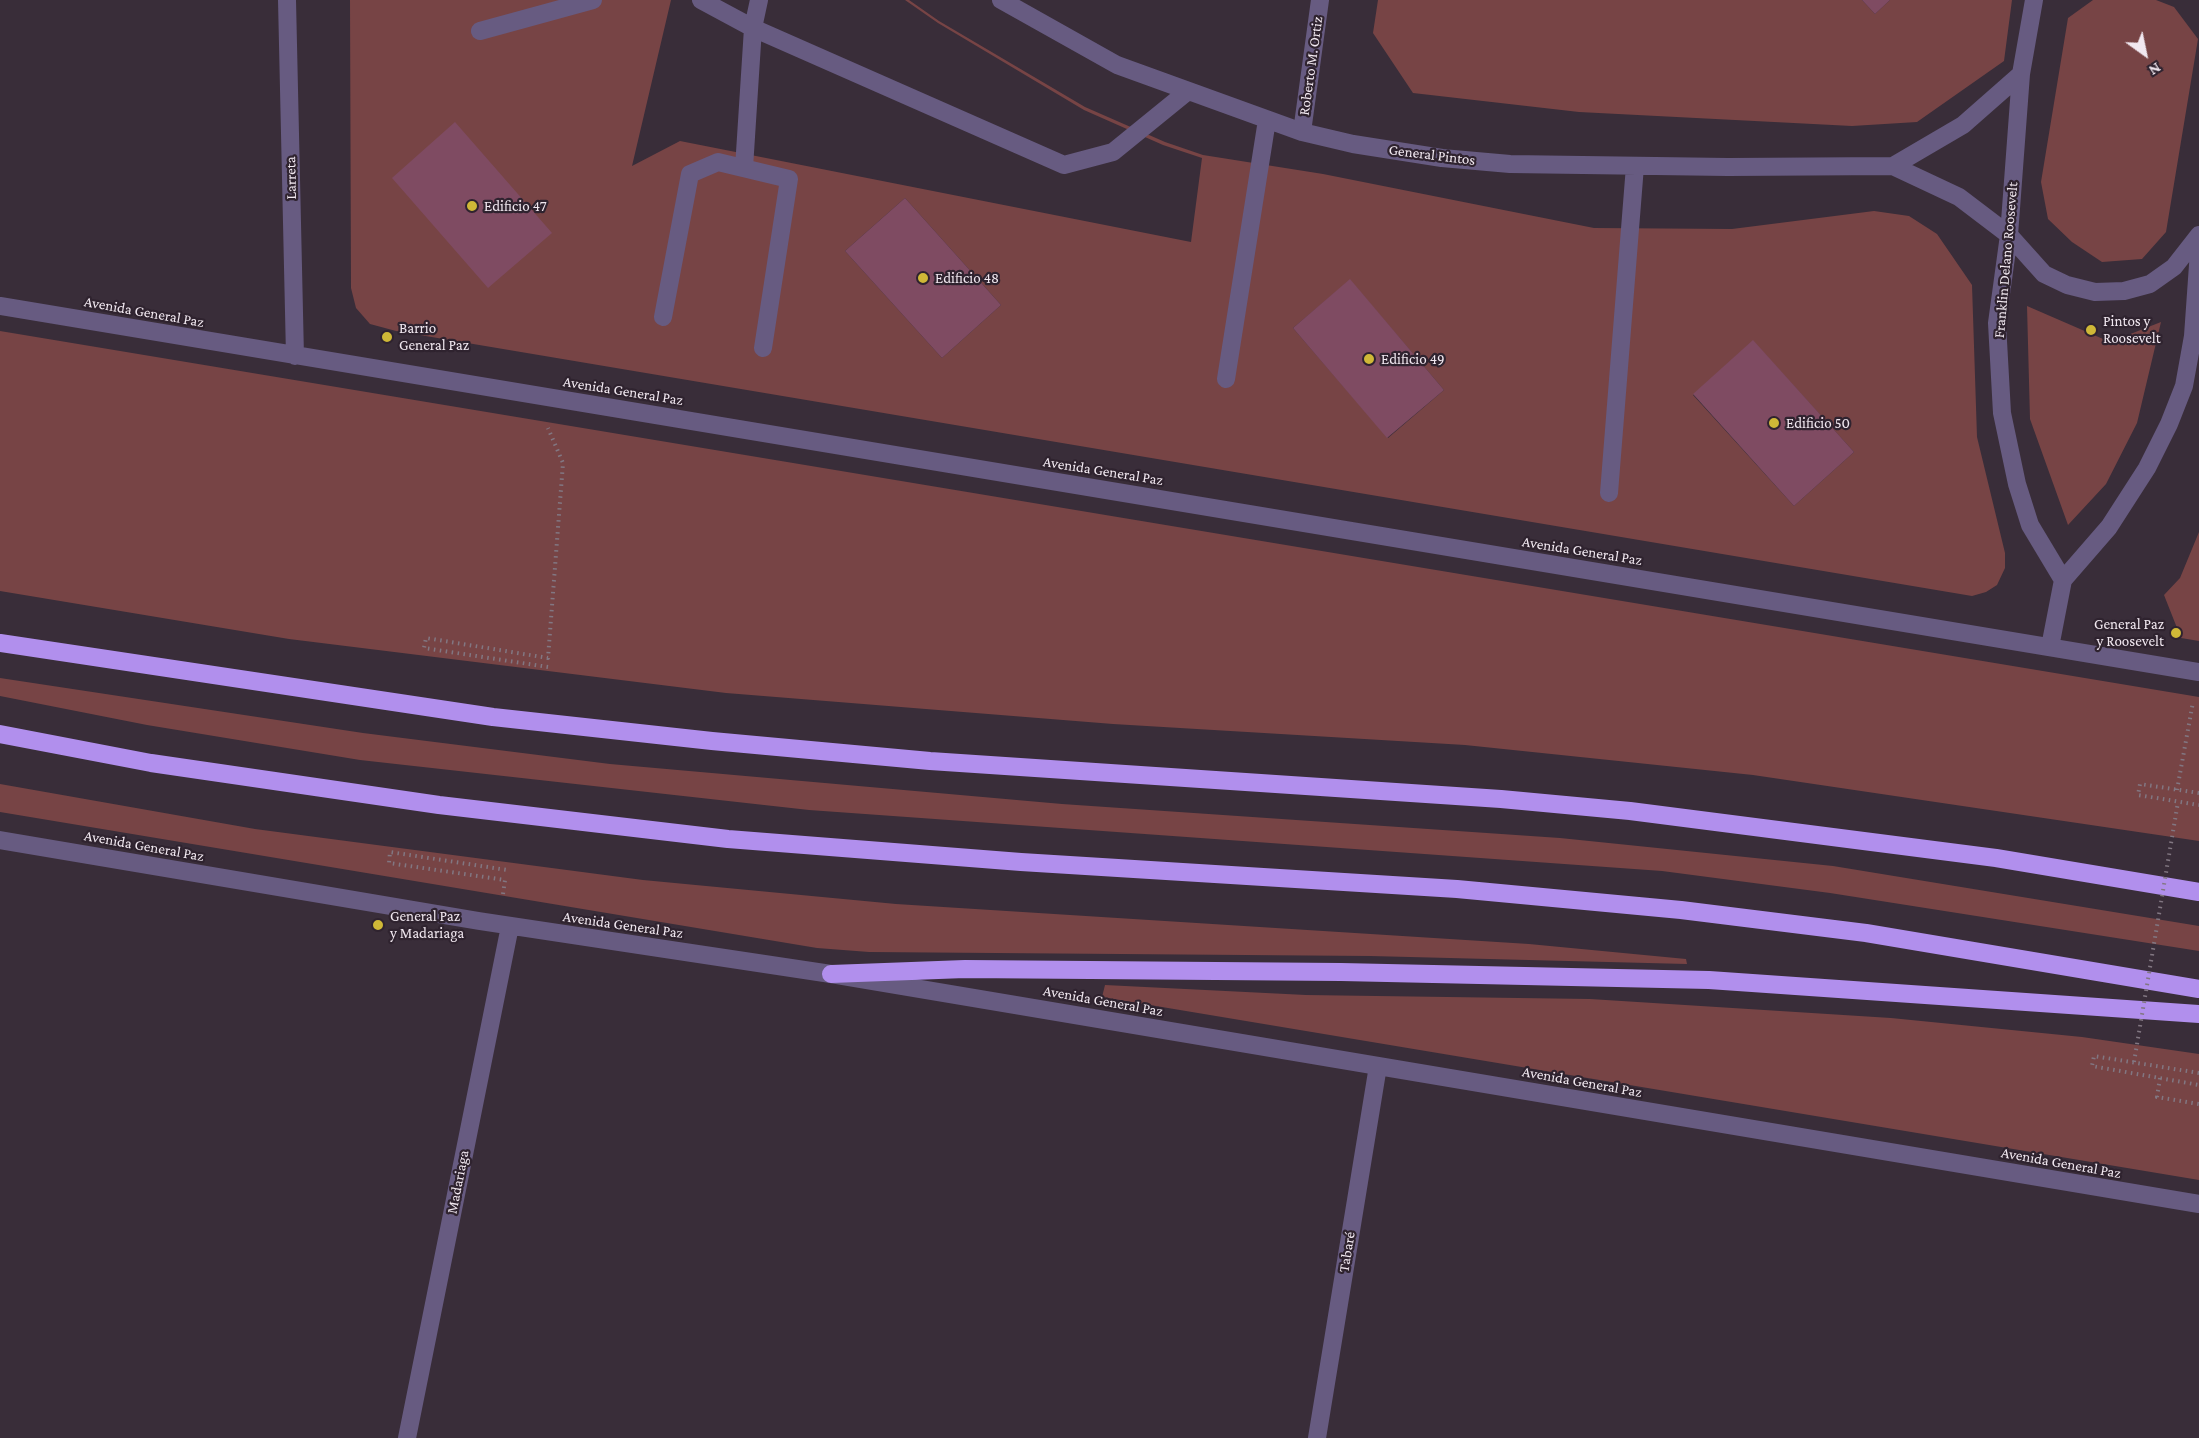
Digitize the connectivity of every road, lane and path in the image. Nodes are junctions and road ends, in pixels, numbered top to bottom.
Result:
1 (287, 0) edge
2 (593, 0) edge
3 (701, 0) edge
4 (759, 0) edge
5 (1001, 0) edge
6 (1320, 0) edge
7 (2035, 1) edge
8 (753, 28) junction
9 (480, 31) dead end
10 (2021, 74) junction
11 (1188, 91) junction
12 (1268, 120) junction
13 (1302, 132) junction
14 (1635, 166) junction
15 (1893, 166) junction
16 (744, 168) junction
17 (2009, 235) junction
18 (2199, 235) edge
19 (2199, 251) edge
20 (0, 306) edge
21 (663, 317) dead end
22 (763, 348) dead end
23 (295, 356) junction
24 (1226, 380) dead end
25 (546, 422) dead end
26 (1609, 493) dead end
27 (2063, 580) junction
28 (0, 643) edge
29 (2050, 647) junction
30 (548, 667) dead end
31 (2199, 672) edge
32 (0, 734) edge
33 (2177, 790) junction
34 (2199, 794) edge
35 (2178, 802) junction
36 (2199, 805) edge
37 (0, 840) edge
38 (507, 870) dead end
39 (2199, 892) edge
40 (502, 896) dead end
41 (510, 926) junction
42 (831, 974) junction
43 (2199, 988) edge
44 (2199, 1014) edge
45 (2134, 1062) junction
46 (1378, 1066) junction
47 (2199, 1073) edge
48 (2160, 1078) junction
49 (2199, 1085) edge
50 (2199, 1104) edge
51 (2199, 1204) edge
52 (407, 1438) edge
53 (1317, 1438) edge

1 - 23 street, Larreta
2 - 9 street
3 - 8 street
4 - 8 street
5 - 11 street, General Pintos
6 - 13 street, Roberto M. Ortiz
7 - 10 street, Franklin Delano Roosevelt
8 - 11 street
8 - 16 street
10 - 15 street
10 - 17 street, Franklin Delano Roosevelt
11 - 12 street, General Pintos
12 - 13 street, General Pintos
12 - 24 street
13 - 14 street, General Pintos
14 - 15 street, General Pintos
14 - 26 street
15 - 17 street, General Pintos
16 - 21 street
16 - 22 street
17 - 18 street, General Pintos
17 - 27 street, Franklin Delano Roosevelt
19 - 27 street
20 - 23 street, Avenida General Paz
23 - 29 street, Avenida General Paz
25 - 30 path
27 - 29 street
28 - 39 highway
29 - 31 street, Avenida General Paz
31 - 33 path
32 - 43 highway
33 - 34 path
33 - 35 path
35 - 36 path
35 - 45 path, bridge
37 - 41 street, Avenida General Paz
38 - 40 path
41 - 42 street, Avenida General Paz
41 - 52 street, Madariaga
42 - 44 highway
42 - 46 street, Avenida General Paz
45 - 47 path
45 - 48 path
46 - 51 street, Avenida General Paz
46 - 53 street, Tabaré
48 - 49 path
48 - 50 path

